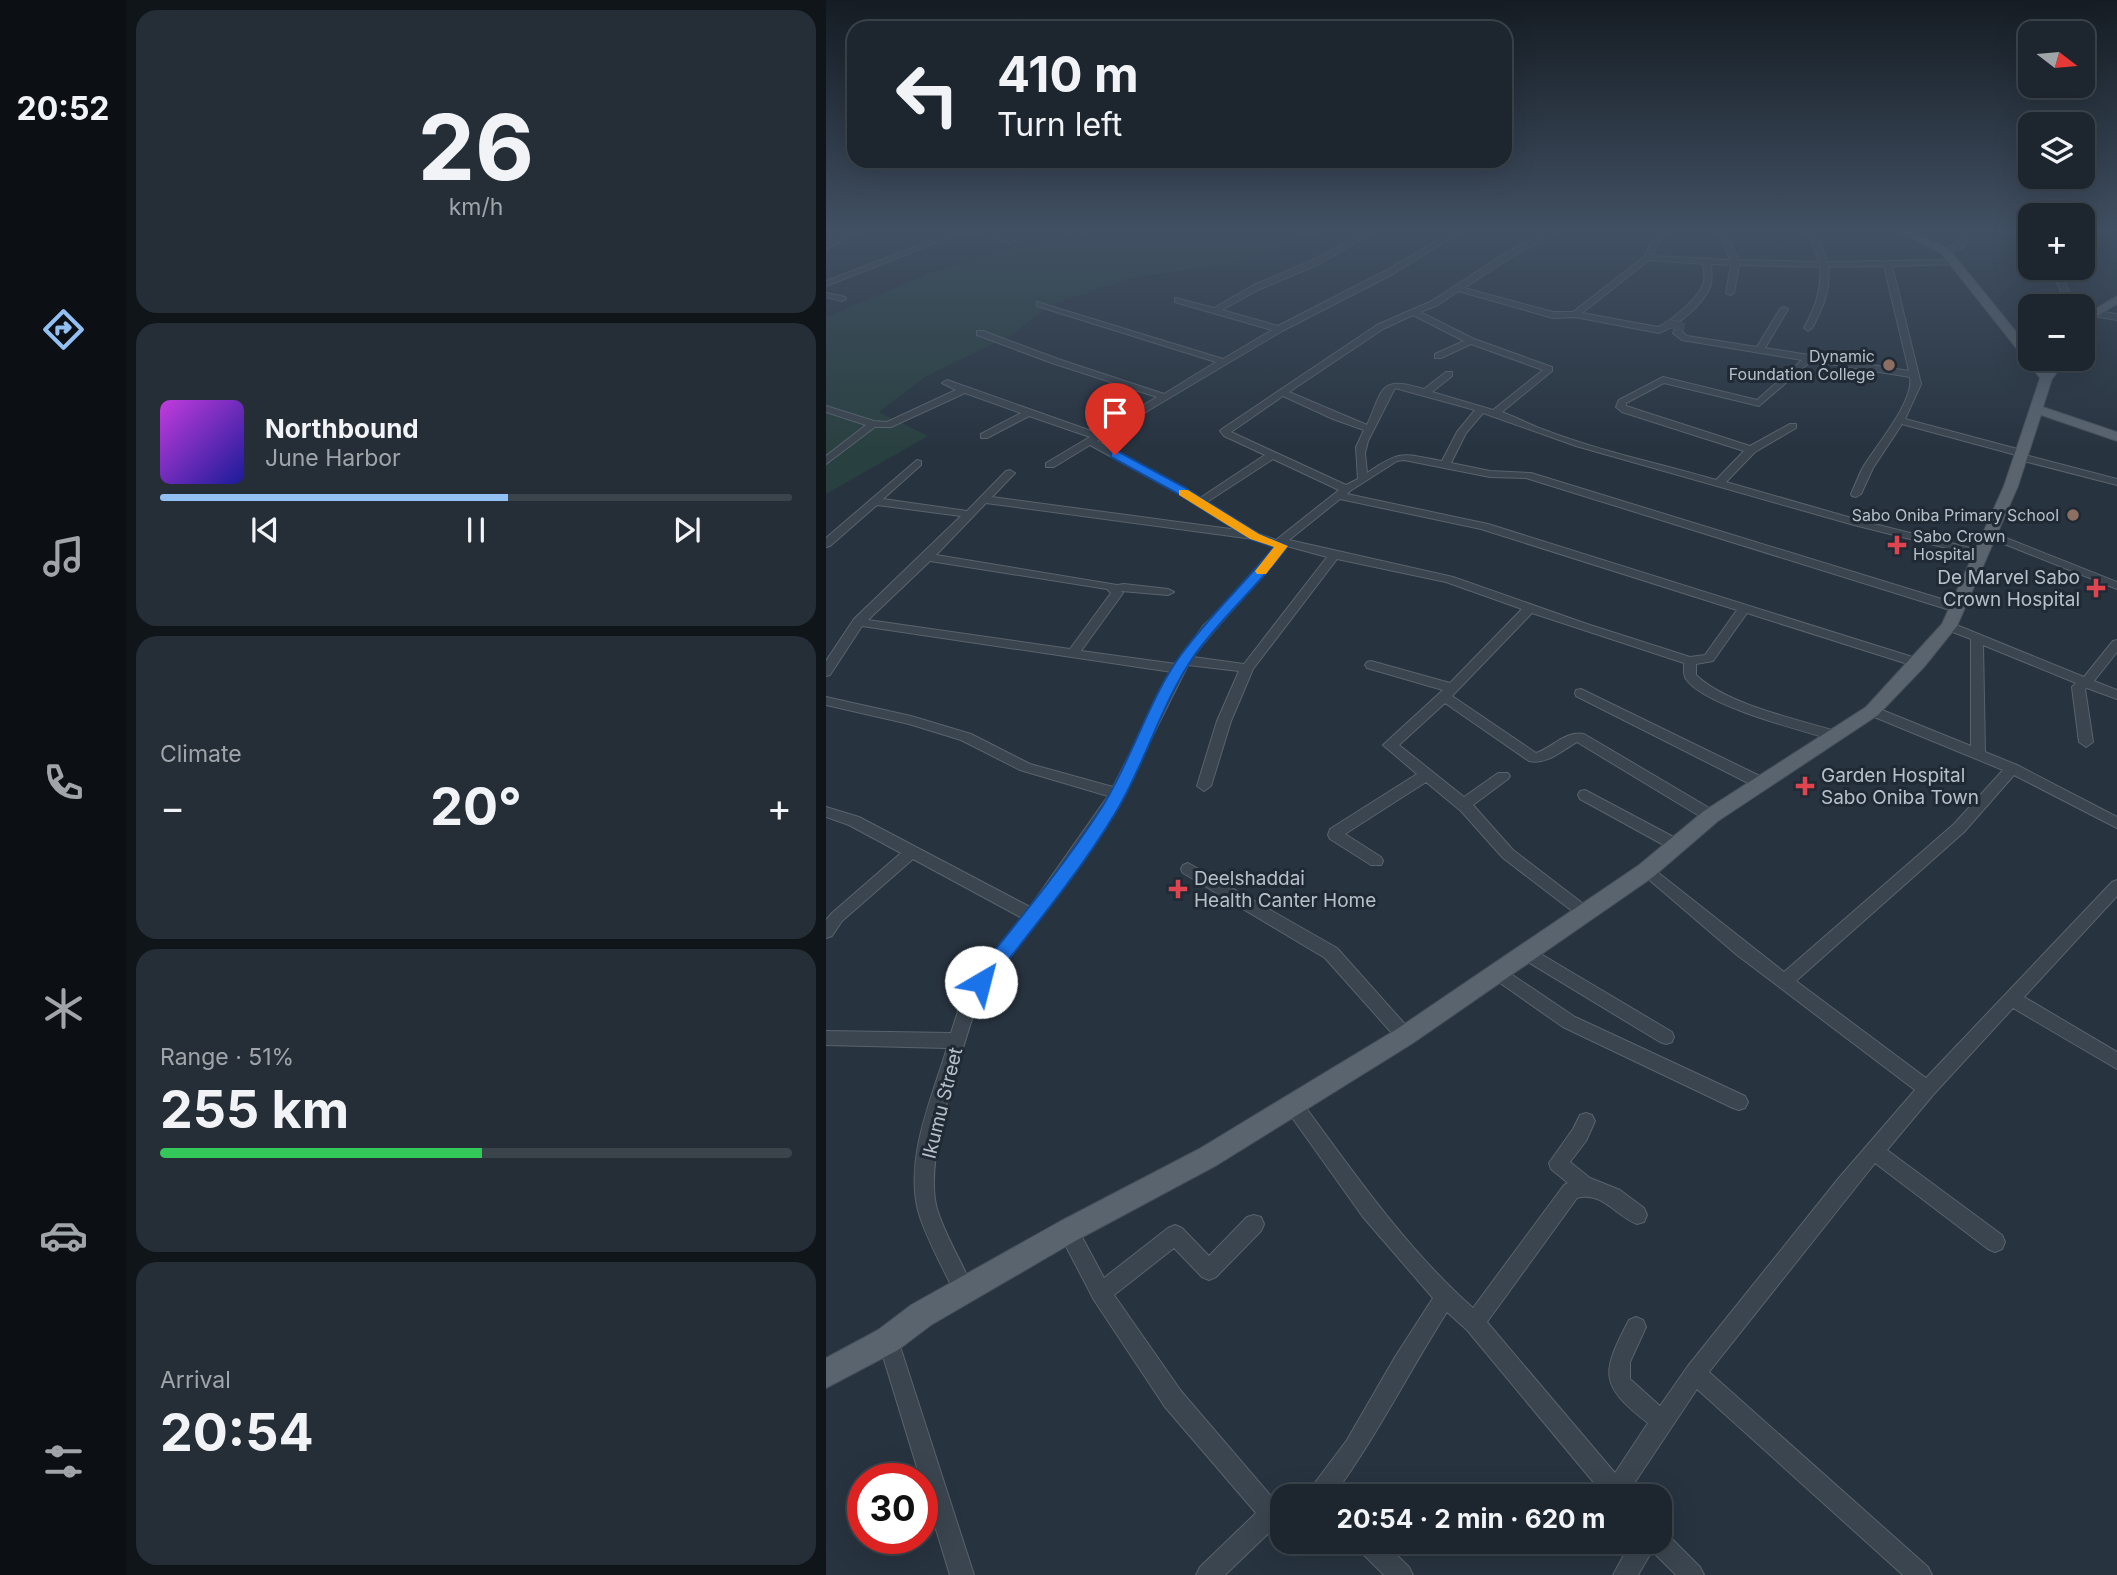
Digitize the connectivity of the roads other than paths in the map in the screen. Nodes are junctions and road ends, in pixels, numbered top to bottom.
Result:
1 (1045, 306) edge
2 (1196, 306) edge
3 (1224, 306) edge
4 (1325, 306) edge
5 (1429, 306) edge
6 (1519, 306) edge
7 (1587, 306) edge
8 (1690, 306) edge
9 (1819, 306) edge
10 (1898, 306) edge
11 (1989, 306) edge
12 (2108, 306) edge
13 (1784, 309) dead end
14 (1214, 311) junction
15 (1415, 313) junction
16 (1576, 314) junction
17 (2097, 314) joint
18 (2117, 317) edge
19 (1674, 325) junction
20 (1808, 328) dead end
21 (1279, 329) junction
22 (980, 332) dead end
23 (1471, 341) junction
24 (2018, 342) edge
25 (1759, 351) junction
26 (1438, 356) dead end
27 (1809, 358) junction
28 (1224, 362) junction
29 (2041, 371) edge
30 (2052, 371) edge
31 (1449, 373) dead end
32 (1914, 375) junction
33 (2046, 378) junction
34 (947, 383) dead end
35 (965, 389) junction
36 (1426, 392) junction
37 (1283, 393) junction
38 (1165, 397) junction
39 (826, 409) edge
40 (2037, 409) junction
41 (1480, 410) junction
42 (1029, 412) junction
43 (1495, 413) junction
44 (1900, 420) junction
45 (873, 424) junction
46 (1793, 426) dead end
47 (1370, 429) junction
48 (985, 436) dead end
49 (2117, 437) edge
50 (1094, 439) junction
51 (1751, 450) junction
52 (2020, 455) junction
53 (1271, 456) junction
54 (826, 461) edge
55 (917, 463) dead end
56 (1050, 465) dead end
57 (1445, 465) junction
58 (1010, 472) dead end
59 (1363, 480) junction
60 (2117, 482) edge
61 (1719, 483) junction
62 (1342, 492) junction
63 (1856, 494) dead end
64 (982, 499) junction
65 (874, 501) junction
66 (1199, 503) junction
67 (967, 514) junction
68 (1255, 536) junction
69 (1281, 543) junction
70 (826, 544) edge
71 (1987, 545) junction
72 (1334, 555) junction
73 (928, 557) junction
74 (2117, 586) edge
75 (1115, 589) junction
76 (1168, 592) dead end
77 (1531, 607) junction
78 (1745, 607) junction
79 (1953, 617) junction
80 (858, 622) junction
81 (1977, 637) junction
82 (2117, 643) edge
83 (1072, 655) junction
84 (1690, 661) junction
85 (1918, 663) junction
86 (1182, 665) junction
87 (1371, 665) dead end
88 (1247, 668) junction
89 (826, 672) edge
90 (2086, 683) junction
91 (1449, 692) junction
92 (1581, 693) dead end
93 (2117, 695) edge
94 (826, 701) edge
95 (1871, 711) junction
96 (1837, 736) junction
97 (2086, 742) dead end
98 (1978, 753) junction
99 (2012, 768) junction
100 (1425, 776) junction
101 (1503, 776) dead end
102 (1761, 783) junction
103 (1204, 786) dead end
104 (1118, 794) junction
105 (1585, 795) dead end
106 (1463, 805) junction
107 (826, 812) edge
108 (1712, 816) junction
109 (2117, 823) edge
110 (1676, 845) junction
111 (912, 852) junction
112 (1376, 861) dead end
113 (1188, 869) dead end
114 (1646, 871) junction
115 (2117, 886) edge
116 (1585, 913) junction
117 (1032, 916) junction
118 (826, 932) edge
119 (1529, 954) junction
120 (1499, 973) junction
121 (1784, 981) junction
122 (2011, 998) junction
123 (1405, 1035) junction
124 (1666, 1037) dead end
125 (826, 1038) edge
126 (957, 1041) junction
127 (2117, 1061) edge
128 (1927, 1089) junction
129 (1739, 1102) dead end
130 (1293, 1103) junction
131 (1586, 1121) dead end
132 (1874, 1151) junction
133 (1584, 1185) junction
134 (1636, 1215) dead end
135 (1254, 1224) dead end
136 (1068, 1231) junction
137 (1995, 1242) dead end
138 (964, 1291) junction
139 (1101, 1293) junction
140 (1445, 1297) junction
141 (1474, 1323) junction
142 (1636, 1327) dead end
143 (888, 1340) junction
144 (827, 1370) edge
145 (1695, 1373) junction
146 (1664, 1422) junction
147 (1329, 1484) edge
148 (1610, 1484) edge
149 (1624, 1484) edge
150 (1270, 1504) edge
151 (1270, 1518) edge
152 (1378, 1554) edge
153 (1637, 1554) edge
154 (1671, 1554) edge
155 (1396, 1573) edge
156 (962, 1575) edge
157 (1208, 1575) edge
158 (1625, 1575) edge
159 (1692, 1575) edge
160 (1920, 1575) edge

1 - 28 street
2 - 14 street
3 - 14 street
4 - 21 street
5 - 15 street
6 - 16 street
7 - 16 street
8 - 19 street
9 - 20 street
10 - 32 street
11 - 24 main road
12 - 17 main road
13 - 25 street
14 - 21 street
15 - 23 street
15 - 37 street
16 - 19 street
17 - 18 street
19 - 25 street
21 - 28 street
22 - 38 street
23 - 26 street
23 - 43 street
25 - 27 street
27 - 32 street
27 - 51 street
28 - 38 street
29 - 33 main road
30 - 33 main road
31 - 36 street
32 - 44 street
33 - 40 main road
34 - 35 street
35 - 42 street
35 - 45 street
36 - 41 street
36 - 47 street
37 - 47 street
37 - 53 street
38 - 50 street
39 - 45 street
40 - 49 main road
40 - 52 main road
41 - 43 street
41 - 57 street
42 - 48 street
42 - 50 street
43 - 61 street
44 - 52 street
44 - 63 street
45 - 54 street
46 - 51 street
47 - 59 street
50 - 56 street
50 - 66 street
51 - 61 street
52 - 60 street
52 - 71 main road
53 - 62 street
53 - 66 street
55 - 65 street
57 - 59 street, Ikumu Street
57 - 79 street, Ikumu Street
58 - 64 street
59 - 62 street, Ikumu Street
61 - 71 street
62 - 69 street, Ikumu Street
62 - 78 street
64 - 67 street
64 - 68 street
65 - 67 street
65 - 70 street
66 - 68 street
67 - 73 street
68 - 69 street
69 - 72 street
69 - 86 street, Ikumu Street
71 - 74 street
71 - 79 main road
72 - 77 street
72 - 88 street
73 - 75 street
73 - 80 street
75 - 76 street
75 - 83 street
77 - 84 street
77 - 91 street
78 - 84 street
78 - 85 street
79 - 81 street, Ikumu Street
79 - 85 main road
80 - 83 street
80 - 89 street
81 - 90 street, Ikumu Street
81 - 98 street
82 - 90 street
83 - 86 street
84 - 96 street
85 - 95 main road
86 - 88 street
86 - 104 street, Ikumu Street
87 - 91 street
88 - 103 street
90 - 93 street, Ikumu Street
90 - 97 street
91 - 100 street
91 - 108 street
92 - 102 street
94 - 104 street
95 - 96 main road
95 - 98 street
96 - 102 main road
98 - 99 street
99 - 109 street
99 - 121 street
100 - 106 street
100 - 112 street
101 - 106 street
102 - 108 main road
104 - 117 street, Ikumu Street
105 - 110 street
106 - 116 street
107 - 111 street
108 - 110 main road
110 - 114 main road
111 - 117 street
111 - 118 street
113 - 123 street
114 - 116 main road
114 - 121 street
115 - 122 street
116 - 119 main road
117 - 126 street, Ikumu Street
119 - 120 main road
119 - 124 street
120 - 123 main road
120 - 129 street
121 - 128 street
122 - 127 street
122 - 128 street
123 - 130 main road
125 - 126 street
126 - 138 street, Ikumu Street
128 - 132 street
130 - 136 main road
130 - 140 street
131 - 133 street
132 - 137 street
132 - 145 street
133 - 134 street
133 - 141 street
135 - 139 street
136 - 138 main road
136 - 139 street
138 - 143 main road
139 - 150 street
140 - 141 street
140 - 147 street
141 - 148 street
142 - 146 street
143 - 144 main road
143 - 156 street
145 - 146 street
145 - 160 street
146 - 149 street
151 - 157 street
152 - 155 street
153 - 158 street
154 - 159 street

